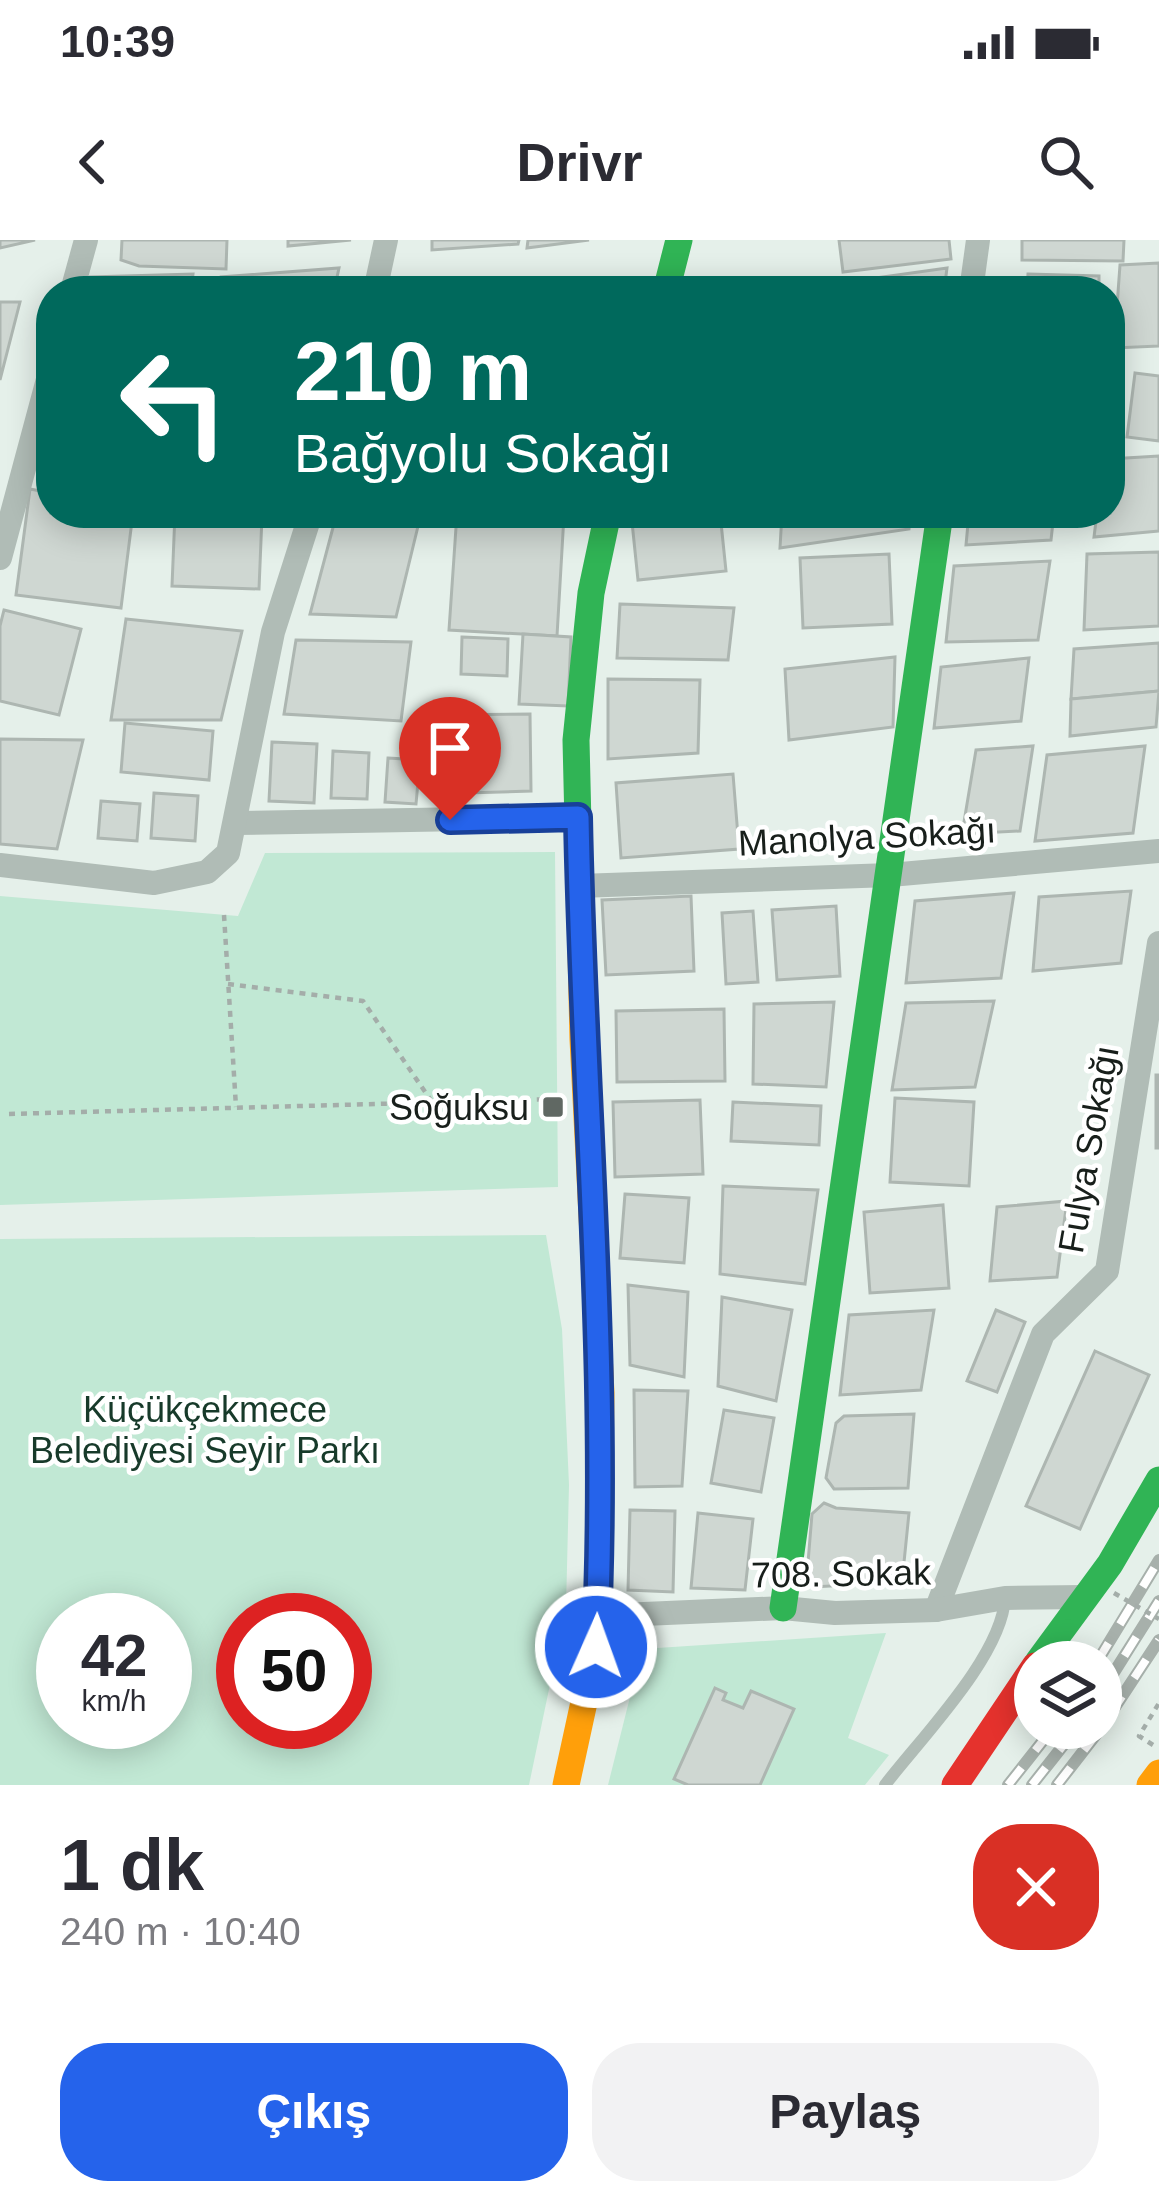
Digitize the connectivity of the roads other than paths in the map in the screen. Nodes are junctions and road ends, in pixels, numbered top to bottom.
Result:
1 (86, 240) edge
2 (386, 240) edge
3 (679, 240) edge
4 (978, 240) edge
5 (76, 276) edge
6 (378, 276) edge
7 (670, 276) edge
8 (973, 276) edge
9 (36, 424) edge
10 (306, 528) edge
11 (605, 528) edge
12 (938, 528) edge
13 (0, 558) edge
14 (578, 817) junction
15 (236, 824) junction
16 (1159, 851) edge
17 (0, 865) edge
18 (890, 875) junction
19 (579, 886) junction
20 (1159, 944) edge
21 (1159, 1480) edge
22 (1085, 1597) junction
23 (1005, 1598) junction
24 (783, 1608) junction
25 (936, 1610) junction
26 (598, 1616) junction
27 (1053, 1641) edge
28 (1014, 1697) edge
29 (1159, 1773) edge
30 (566, 1785) edge
31 (885, 1785) edge
32 (955, 1785) edge
33 (1150, 1785) edge

1 - 5 street
2 - 6 street
3 - 7 street
4 - 8 street
9 - 13 street
10 - 15 street
11 - 14 street
12 - 18 street
14 - 15 street
14 - 19 street
15 - 17 street
16 - 18 street, Manolya Sokağı
18 - 19 street, Manolya Sokağı
18 - 24 street
19 - 26 street
20 - 25 street, Fulya Sokağı
21 - 22 street
22 - 23 street, 708. Sokak
22 - 27 street
23 - 25 street, 708. Sokak
23 - 31 lane
24 - 25 street, 708. Sokak
24 - 26 street, 708. Sokak
26 - 30 street
28 - 32 street
29 - 33 street

